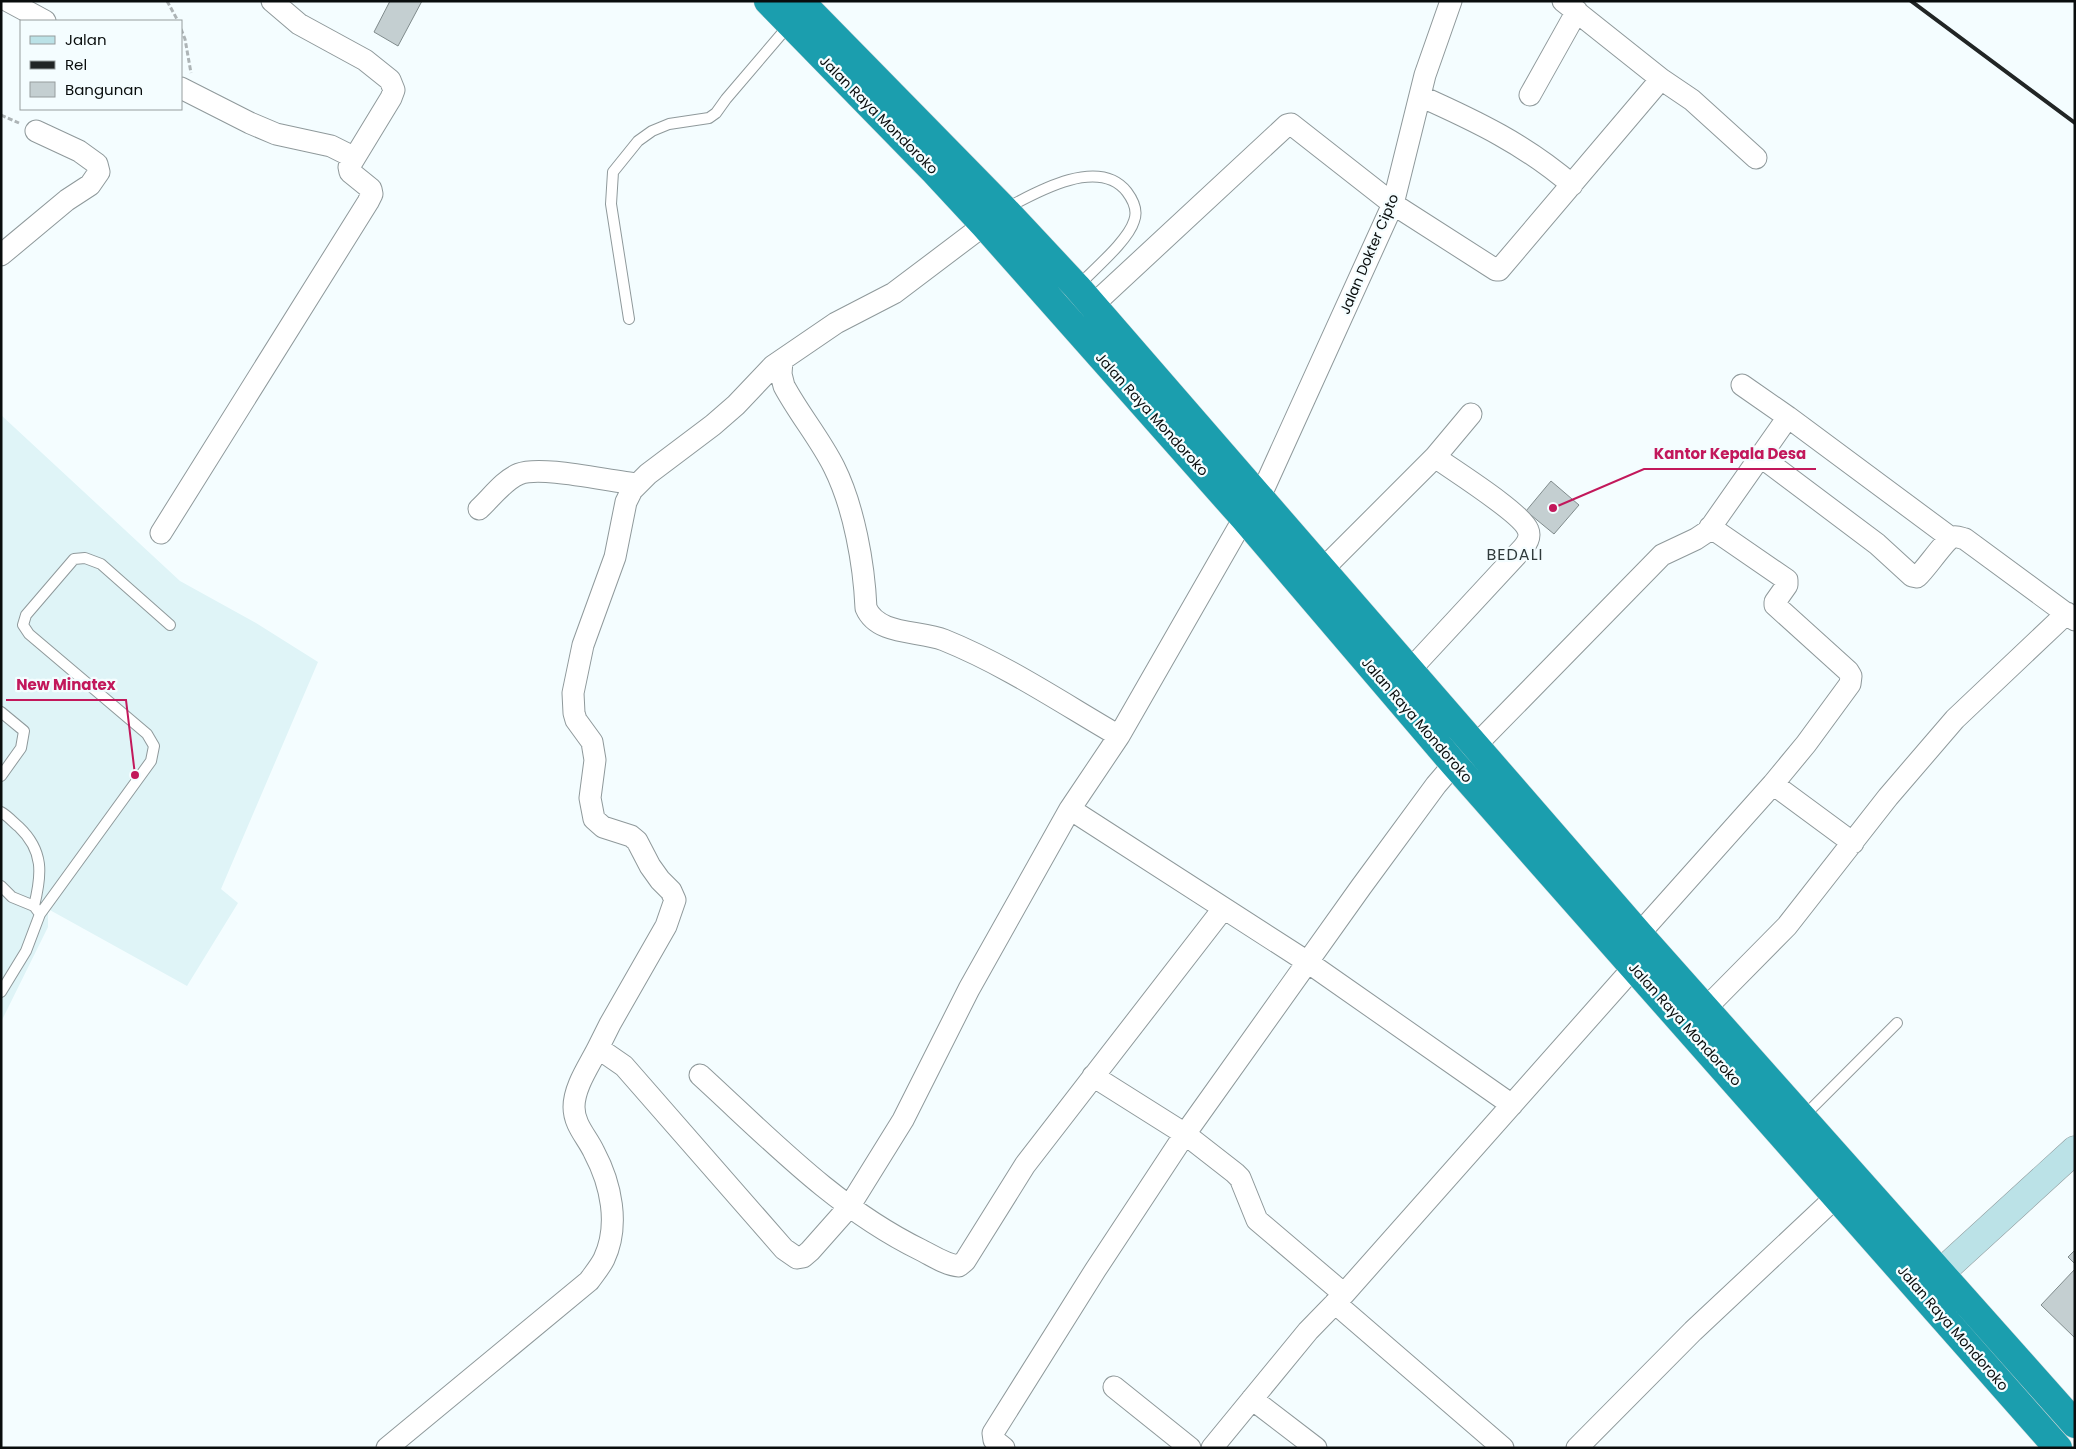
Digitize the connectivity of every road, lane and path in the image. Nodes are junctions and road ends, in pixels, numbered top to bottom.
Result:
1 (8, 1) edge
2 (167, 1) edge
3 (272, 1) edge
4 (768, 1) edge
5 (1451, 1) edge
6 (1570, 6) edge
7 (798, 13) edge
8 (43, 20) edge
9 (177, 20) edge
10 (182, 32) edge
11 (1662, 79) junction
12 (188, 92) edge
13 (1530, 95) dead end
14 (1420, 96) junction
15 (36, 131) dead end
16 (353, 158) junction
17 (1756, 158) dead end
18 (1572, 186) junction
19 (1393, 204) junction
20 (995, 218) junction
21 (1, 255) edge
22 (1072, 299) junction
23 (629, 319) dead end
24 (782, 360) junction
25 (1742, 385) dead end
26 (1471, 414) dead end
27 (1788, 417) junction
28 (1760, 456) junction
29 (1435, 457) junction
30 (643, 479) junction
31 (1252, 508) junction
32 (479, 509) dead end
33 (1710, 527) junction
34 (161, 533) dead end
35 (1951, 538) junction
36 (1322, 570) junction
37 (2071, 616) edge
38 (170, 625) dead end
39 (1409, 671) junction
40 (1, 712) edge
41 (1119, 736) junction
42 (1475, 746) junction
43 (1454, 764) junction
44 (1, 776) edge
45 (1773, 784) junction
46 (1070, 810) junction
47 (1, 812) edge
48 (1853, 843) junction
49 (1597, 885) junction
50 (1, 886) edge
51 (1578, 903) junction
52 (1223, 909) junction
53 (37, 910) junction
54 (1639, 934) junction
55 (1309, 963) junction
56 (1634, 967) junction
57 (1, 992) edge
58 (1705, 1009) junction
59 (1897, 1024) dead end
60 (598, 1048) junction
61 (700, 1075) dead end
62 (1093, 1076) junction
63 (1512, 1105) junction
64 (1803, 1117) junction
65 (1185, 1134) junction
66 (2075, 1150) edge
67 (1837, 1196) junction
68 (846, 1205) junction
69 (1940, 1273) junction
70 (1920, 1292) junction
71 (1340, 1299) junction
72 (1114, 1387) dead end
73 (1252, 1399) junction
74 (2075, 1424) edge
75 (387, 1448) edge
76 (1004, 1448) edge
77 (1190, 1448) edge
78 (1212, 1448) edge
79 (1316, 1448) edge
80 (1503, 1448) edge
81 (1577, 1448) edge
82 (2058, 1448) edge

1 - 8 street
2 - 9 path
3 - 16 street
4 - 7 highway, Jalan Raya Mondoroko
5 - 14 street, Jalan Dokter Cipto
6 - 11 street
6 - 13 street
7 - 20 highway, Jalan Raya Mondoroko
7 - 23 lane
10 - 12 path
11 - 17 street
11 - 18 street
12 - 16 street
14 - 18 street
14 - 19 street, Jalan Dokter Cipto
15 - 21 street
16 - 34 street
18 - 19 street
19 - 22 street
19 - 31 street, Jalan Dokter Cipto
20 - 22 highway, Jalan Raya Mondoroko
20 - 22 lane
20 - 24 street
22 - 31 highway, Jalan Raya Mondoroko
24 - 30 street
24 - 41 street
25 - 27 street
26 - 29 street
27 - 28 street
27 - 35 street
28 - 33 street
28 - 35 street
29 - 36 street
29 - 39 street
30 - 32 street
30 - 60 street
31 - 36 highway, Jalan Raya Mondoroko
31 - 41 street, Jalan Dokter Cipto
31 - 43 highway, Jalan Raya Mondoroko
33 - 42 street
33 - 45 street
35 - 37 street
36 - 39 highway, Jalan Raya Mondoroko
37 - 48 street
38 - 53 lane
39 - 42 highway, Jalan Raya Mondoroko
40 - 44 lane
41 - 46 street, Jalan Dokter Cipto
42 - 49 highway, Jalan Raya Mondoroko
43 - 51 highway, Jalan Raya Mondoroko
43 - 55 street
45 - 48 street
45 - 54 street
46 - 52 street
46 - 68 street, Jalan Dokter Cipto
47 - 53 lane
48 - 58 street
49 - 51 highway
49 - 54 highway, Jalan Raya Mondoroko
50 - 53 lane
51 - 56 highway, Jalan Raya Mondoroko
52 - 55 street
52 - 62 street
53 - 57 lane
54 - 58 highway, Jalan Raya Mondoroko
55 - 63 street
55 - 65 street
56 - 63 street
56 - 67 highway, Jalan Raya Mondoroko
58 - 64 highway, Jalan Raya Mondoroko
59 - 64 lane
60 - 68 street, Jalan Dokter Cipto
60 - 75 street
61 - 68 street
62 - 65 street
62 - 68 street
63 - 71 street
64 - 69 highway, Jalan Raya Mondoroko
65 - 71 street
65 - 76 street
66 - 69 street
67 - 70 highway, Jalan Raya Mondoroko
67 - 81 street
69 - 70 street
69 - 74 highway, Jalan Raya Mondoroko
70 - 82 highway, Jalan Raya Mondoroko
71 - 73 street
71 - 80 street
72 - 77 street
73 - 78 street
73 - 79 street

